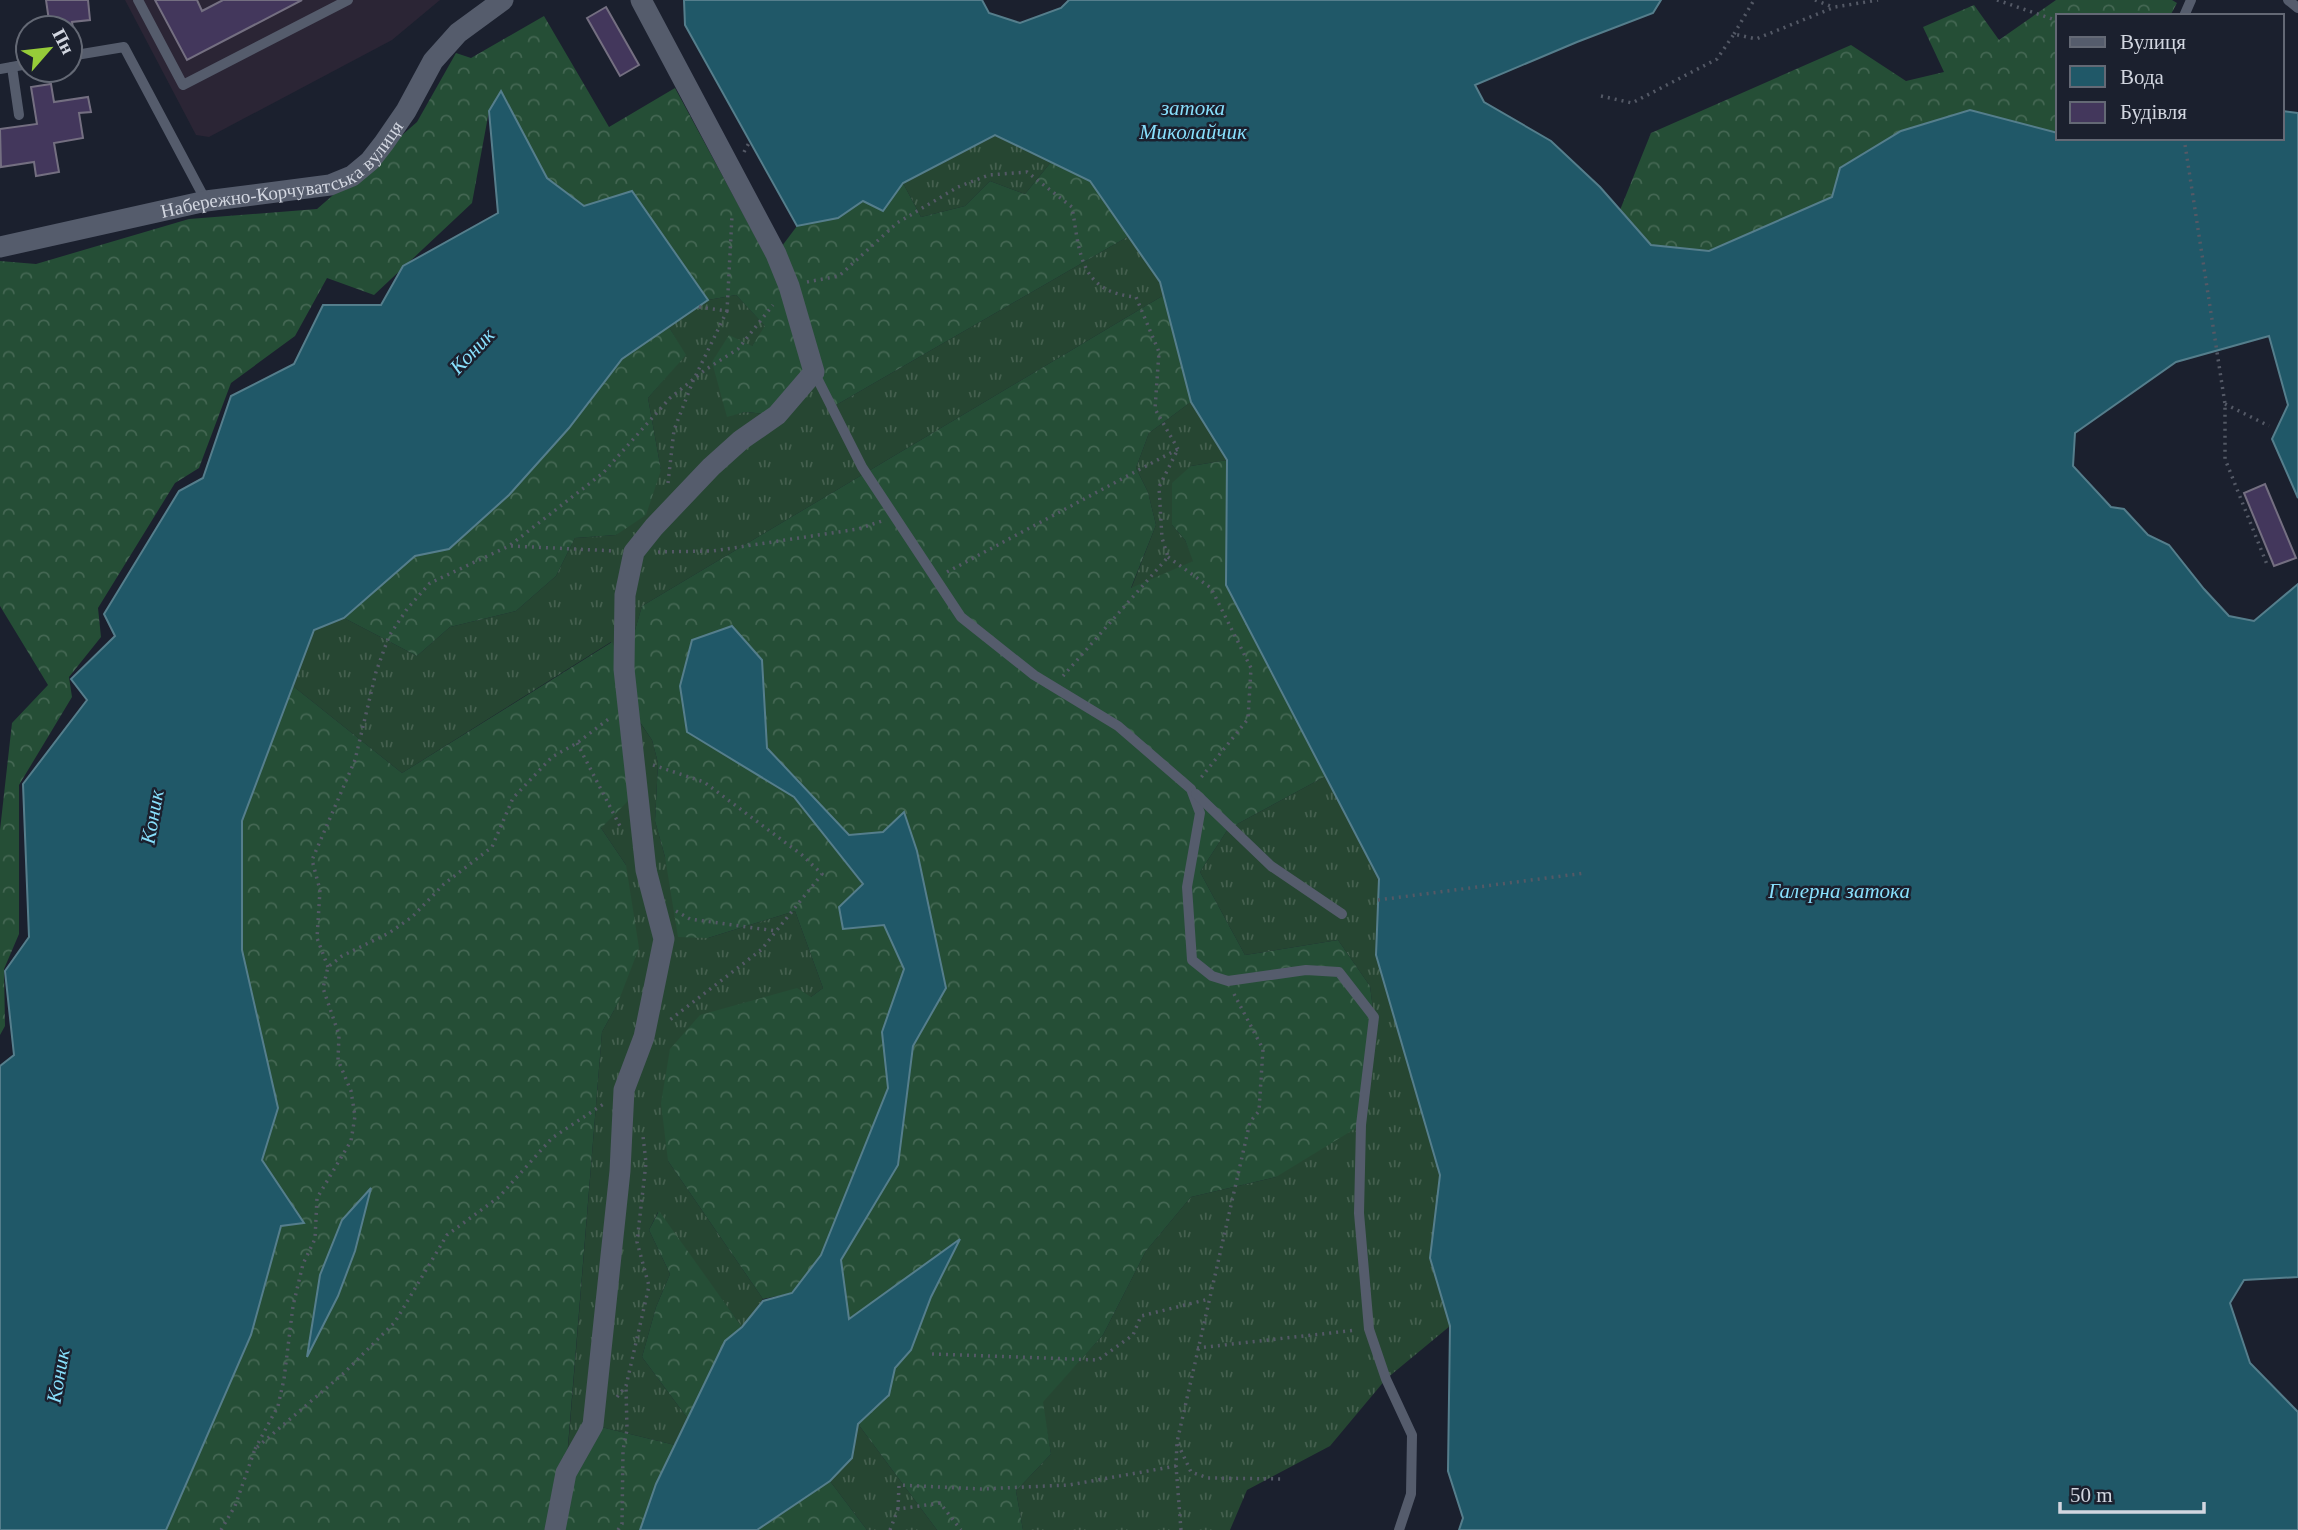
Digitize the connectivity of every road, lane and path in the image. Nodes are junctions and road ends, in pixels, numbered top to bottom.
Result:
1 (138, 0) edge
2 (348, 0) edge
3 (503, 0) edge
4 (641, 0) edge
5 (1754, 0) edge
6 (1815, 0) edge
7 (1878, 0) edge
8 (1997, 0) edge
9 (2288, 0) edge
10 (1835, 8) junction
11 (2298, 8) edge
12 (2056, 20) edge
13 (1734, 34) junction
14 (84, 54) edge
15 (12, 66) joint
16 (0, 69) edge
17 (1601, 96) dead end
18 (19, 115) dead end
19 (2184, 140) edge
20 (750, 141) dead end
21 (732, 176) junction
22 (206, 201) junction
23 (732, 213) dead end
24 (0, 247) edge
25 (789, 286) junction
26 (699, 307) dead end
27 (727, 311) junction
28 (814, 372) junction
29 (693, 380) junction
30 (2225, 404) junction
31 (2269, 426) dead end
32 (1178, 449) junction
33 (665, 517) junction
34 (895, 517) junction
35 (509, 546) junction
36 (634, 552) junction
37 (1168, 557) junction
38 (2268, 567) dead end
39 (936, 578) junction
40 (1053, 686) junction
41 (627, 704) junction
42 (577, 743) junction
43 (633, 758) junction
44 (1191, 789) junction
45 (625, 834) dead end
46 (1585, 873) dead end
47 (653, 899) junction
48 (1378, 900) dead end
49 (1342, 914) dead end
50 (776, 931) junction
51 (328, 967) junction
52 (1228, 981) junction
53 (644, 1037) junction
54 (624, 1090) junction
55 (643, 1124) dead end
56 (1209, 1299) junction
57 (1369, 1329) junction
58 (1197, 1348) junction
59 (932, 1354) dead end
60 (626, 1386) junction
61 (593, 1425) junction
62 (1177, 1442) junction
63 (255, 1449) junction
64 (1176, 1466) junction
65 (1285, 1479) dead end
66 (898, 1509) junction
67 (221, 1530) edge
68 (555, 1530) edge
69 (618, 1530) edge
70 (890, 1530) edge
71 (961, 1530) edge
72 (1181, 1530) edge
73 (1399, 1530) edge

1 - 2 lane
3 - 22 street, Набережно-Корчуватська вулиця
4 - 21 street
5 - 13 path
6 - 10 path
7 - 10 path
8 - 12 path
9 - 11 lane
10 - 13 path
13 - 17 path
14 - 22 lane
15 - 16 lane
15 - 18 lane
19 - 30 path
20 - 21 path
21 - 25 street
22 - 24 street, Набережно-Корчуватська вулиця
23 - 27 path
25 - 28 street
25 - 29 path
25 - 32 path
26 - 27 path
27 - 29 path
28 - 33 street
28 - 34 lane
29 - 33 path
29 - 35 path
30 - 31 path
30 - 38 path
32 - 37 path
32 - 39 path
33 - 36 street
34 - 36 path
34 - 39 lane
35 - 36 path
35 - 51 path
36 - 41 street
37 - 40 path
37 - 44 path
39 - 40 lane
40 - 44 lane
41 - 42 path
41 - 43 street
42 - 45 path
42 - 51 path
43 - 47 street
43 - 50 path
44 - 49 lane
44 - 52 lane
46 - 48 path
47 - 50 path
47 - 53 street
50 - 53 path
51 - 63 path
52 - 56 path
52 - 57 lane
53 - 54 street
54 - 61 street
54 - 63 path
55 - 60 path
56 - 58 path
56 - 59 path
57 - 58 path
57 - 73 lane
58 - 62 path
60 - 61 path
60 - 69 path
61 - 68 street
62 - 64 path
62 - 65 path
63 - 67 path
64 - 66 path
64 - 72 path
66 - 70 path
66 - 71 path

